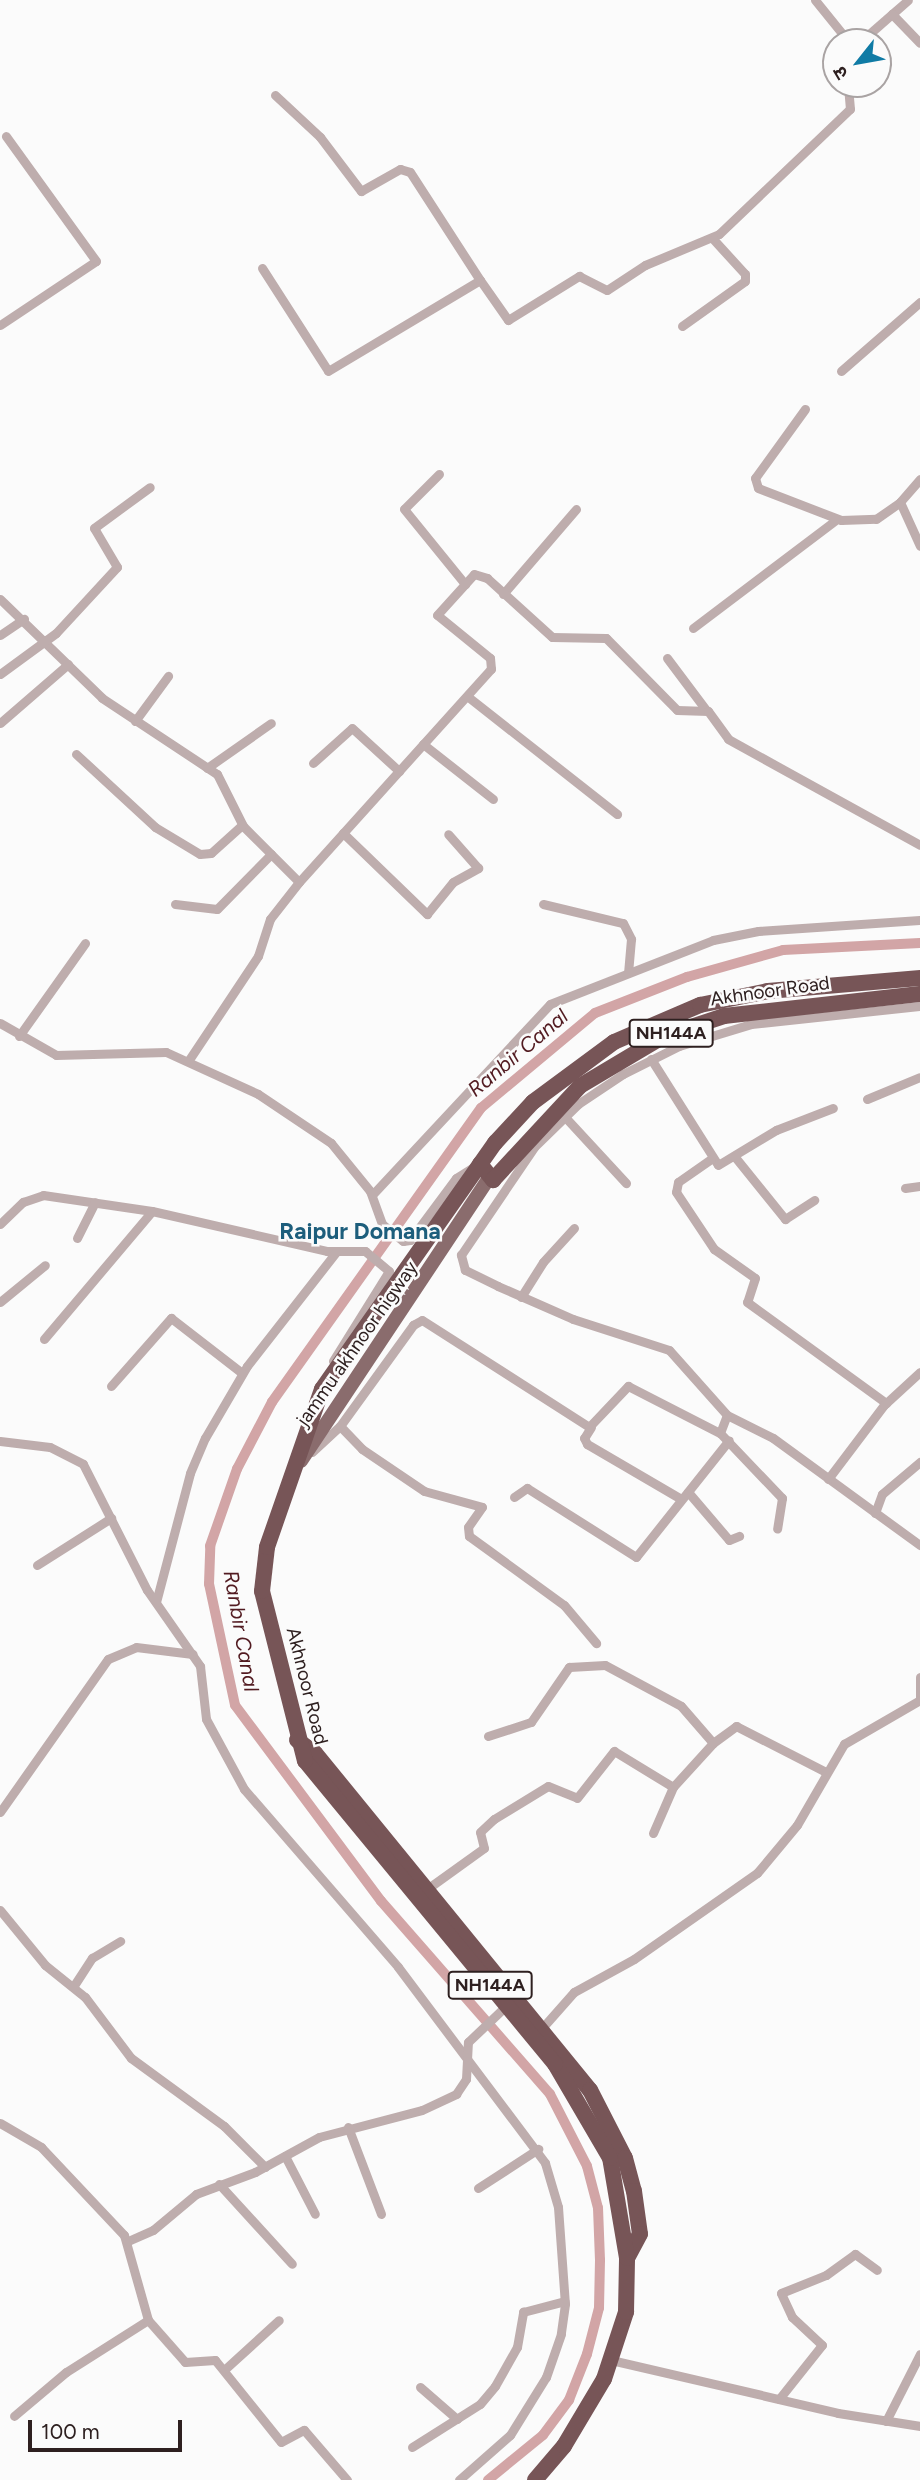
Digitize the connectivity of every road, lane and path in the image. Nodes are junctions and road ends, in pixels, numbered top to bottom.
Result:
1 (815, 0) edge
2 (908, 0) edge
3 (892, 14) junction
4 (838, 28) edge
5 (876, 28) edge
6 (920, 43) edge
7 (275, 94) dead end
8 (852, 98) edge
9 (6, 136) dead end
10 (713, 239) junction
11 (261, 268) dead end
12 (480, 280) junction
13 (920, 302) edge
14 (0, 325) edge
15 (682, 326) dead end
16 (841, 371) dead end
17 (805, 409) dead end
18 (439, 474) dead end
19 (920, 480) edge
20 (150, 487) dead end
21 (900, 502) junction
22 (576, 509) dead end
23 (836, 520) junction
24 (920, 546) edge
25 (465, 584) junction
26 (503, 594) junction
27 (0, 599) edge
28 (24, 619) junction
29 (693, 628) dead end
30 (0, 635) edge
31 (46, 639) junction
32 (667, 657) dead end
33 (68, 664) junction
34 (0, 674) edge
35 (167, 676) dead end
36 (467, 696) junction
37 (706, 710) junction
38 (135, 721) junction
39 (0, 723) edge
40 (271, 723) dead end
41 (423, 744) junction
42 (76, 754) dead end
43 (313, 763) dead end
44 (207, 768) junction
45 (399, 771) junction
46 (493, 799) dead end
47 (617, 814) dead end
48 (242, 825) junction
49 (343, 834) junction
50 (449, 834) dead end
51 (920, 845) edge
52 (271, 854) junction
53 (299, 883) junction
54 (175, 904) dead end
55 (543, 904) dead end
56 (920, 919) edge
57 (85, 943) dead end
58 (628, 973) junction
59 (920, 978) edge
60 (920, 994) edge
61 (920, 1006) edge
62 (0, 1023) edge
63 (19, 1036) junction
64 (650, 1059) junction
65 (189, 1060) junction
66 (920, 1077) edge
67 (867, 1099) dead end
68 (833, 1108) dead end
69 (565, 1116) junction
70 (735, 1157) junction
71 (711, 1158) junction
72 (485, 1170) junction
73 (626, 1184) dead end
74 (920, 1186) edge
75 (905, 1188) dead end
76 (372, 1195) junction
77 (814, 1200) dead end
78 (95, 1202) junction
79 (152, 1211) junction
80 (0, 1224) edge
81 (575, 1228) dead end
82 (77, 1238) dead end
83 (336, 1252) junction
84 (45, 1265) dead end
85 (521, 1297) junction
86 (0, 1302) edge
87 (44, 1339) dead end
88 (920, 1371) edge
89 (242, 1373) junction
90 (328, 1381) junction
91 (111, 1386) dead end
92 (886, 1403) junction
93 (727, 1415) junction
94 (340, 1426) junction
95 (592, 1427) junction
96 (720, 1433) junction
97 (729, 1440) junction
98 (0, 1441) edge
99 (920, 1462) edge
100 (299, 1463) junction
101 (828, 1479) junction
102 (685, 1496) junction
103 (514, 1497) dead end
104 (875, 1513) junction
105 (111, 1518) junction
106 (777, 1528) dead end
107 (739, 1536) dead end
108 (920, 1545) edge
109 (37, 1565) dead end
110 (156, 1602) junction
111 (596, 1643) dead end
112 (193, 1654) junction
113 (920, 1676) edge
114 (920, 1700) edge
115 (488, 1736) dead end
116 (297, 1740) junction
117 (713, 1743) junction
118 (826, 1773) junction
119 (673, 1787) junction
120 (0, 1812) edge
121 (653, 1833) dead end
122 (427, 1889) junction
123 (0, 1910) edge
124 (120, 1941) dead end
125 (74, 1987) junction
126 (501, 2010) junction
127 (543, 2026) junction
128 (468, 2066) junction
129 (0, 2123) edge
130 (348, 2127) junction
131 (538, 2149) junction
132 (285, 2156) junction
133 (265, 2167) junction
134 (219, 2184) junction
135 (478, 2188) dead end
136 (315, 2214) dead end
137 (381, 2214) dead end
138 (128, 2241) junction
139 (627, 2258) junction
140 (292, 2263) dead end
141 (877, 2270) dead end
142 (565, 2301) junction
143 (148, 2320) junction
144 (279, 2320) dead end
145 (920, 2354) edge
146 (611, 2360) junction
147 (223, 2370) junction
148 (420, 2387) dead end
149 (783, 2395) junction
150 (14, 2416) dead end
151 (889, 2416) junction
152 (457, 2419) junction
153 (920, 2426) edge
154 (412, 2447) dead end
155 (347, 2480) edge
156 (459, 2480) edge
157 (535, 2480) edge

1 - 4 street
2 - 3 street
3 - 5 street
3 - 6 street
7 - 12 street
8 - 10 street
9 - 14 street
10 - 12 street
10 - 15 street
11 - 12 street
13 - 16 street
17 - 23 street
18 - 25 street
19 - 21 street
20 - 31 street
21 - 23 street
21 - 24 street
22 - 26 street
23 - 29 street
25 - 26 street
25 - 36 street
26 - 37 street
27 - 28 street
28 - 30 street
28 - 31 street
31 - 33 street
31 - 34 street
32 - 37 street
33 - 38 street
33 - 39 street
35 - 38 street
36 - 41 street
36 - 47 street
37 - 51 street
38 - 44 street
40 - 44 street
41 - 45 street
41 - 46 street
42 - 48 street
43 - 45 street
44 - 48 street
45 - 49 street
48 - 52 street
49 - 50 street
49 - 53 street
52 - 53 street
52 - 54 street
53 - 65 street
55 - 58 street
56 - 58 street
57 - 63 street
58 - 76 street
59 - 72 highway, Akhnoor Road / NH144A
60 - 72 highway, Akhnoor Road / NH144A
61 - 64 street
62 - 63 street
63 - 65 street
64 - 69 street
64 - 71 street
65 - 76 street
66 - 67 street
68 - 70 street
69 - 73 street
69 - 85 street
70 - 71 street
70 - 77 street
71 - 92 street
72 - 76 street
72 - 90 highway, Akhnoor Road / NH144A
72 - 100 main road, jammu akhnoor higway
74 - 75 street
78 - 79 street
78 - 80 street
78 - 82 street
79 - 83 street
79 - 87 street
81 - 85 street
83 - 89 street
83 - 90 street
84 - 86 street
85 - 93 street
88 - 92 street
89 - 91 street
89 - 110 street
90 - 100 highway, Akhnoor Road / NH144A
92 - 101 street
93 - 96 street
93 - 101 street
94 - 95 street
94 - 100 street
94 - 111 street
95 - 96 street
95 - 102 street
96 - 97 street
97 - 102 street
97 - 106 street
98 - 105 street
99 - 104 street
100 - 116 highway, Akhnoor Road / NH144A
101 - 104 street
102 - 103 street
102 - 107 street
104 - 108 street
105 - 109 street
105 - 110 street
110 - 112 street
112 - 120 street
112 - 128 street
113 - 114 street
114 - 118 street
115 - 117 street
116 - 122 highway
116 - 126 highway, Akhnoor Road / NH144A
117 - 118 street
117 - 119 street
118 - 127 street
119 - 121 street
119 - 122 street
122 - 127 highway
123 - 125 street
124 - 125 street
125 - 133 street
126 - 128 street
126 - 139 highway, Akhnoor Road / NH144A
127 - 139 highway
128 - 130 street
128 - 131 street
129 - 138 street
130 - 132 street
130 - 137 street
131 - 135 street
131 - 142 street
132 - 133 street
132 - 136 street
133 - 134 street
134 - 138 street
134 - 140 street
138 - 143 street
139 - 146 highway, NH144A
141 - 149 street
142 - 152 street
142 - 156 street
143 - 147 street
143 - 150 street
144 - 147 street
145 - 151 street
146 - 149 street
146 - 157 highway, NH144A
147 - 155 street
148 - 152 street
149 - 151 street
151 - 153 street
152 - 154 street

